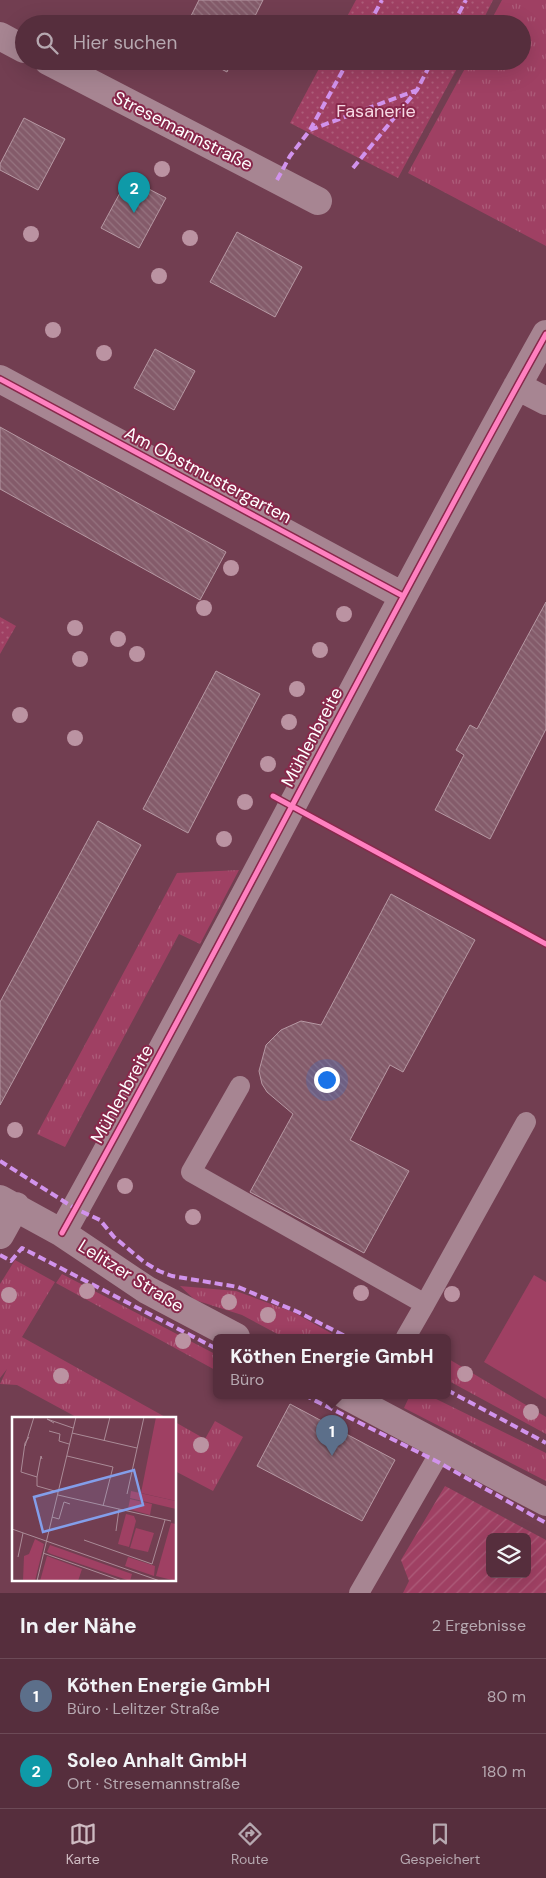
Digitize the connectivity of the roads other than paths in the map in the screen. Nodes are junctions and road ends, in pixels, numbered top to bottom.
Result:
1 (0, 36) edge
2 (15, 44) edge
3 (65, 70) edge
4 (318, 201) dead end
5 (546, 334) edge
6 (0, 379) edge
7 (517, 386) junction
8 (546, 401) edge
9 (403, 596) junction
10 (240, 1086) dead end
11 (526, 1122) dead end
12 (8, 1202) edge
13 (62, 1233) junction
14 (0, 1235) edge
15 (425, 1304) junction
16 (230, 1334) edge
17 (408, 1334) edge
18 (362, 1399) edge
19 (443, 1447) junction
20 (546, 1502) edge
21 (359, 1593) edge

1 - 2 street
3 - 4 street, Stresemannstraße
5 - 7 street, Mühlenbreite
6 - 9 street, Am Obstmustergarten
7 - 8 street
7 - 9 street, Mühlenbreite
9 - 13 street, Mühlenbreite
10 - 15 lane
11 - 15 lane
12 - 13 street, Lelitzer Straße
12 - 14 street
13 - 16 street, Lelitzer Straße
15 - 17 lane
18 - 19 street
19 - 20 street
19 - 21 lane

